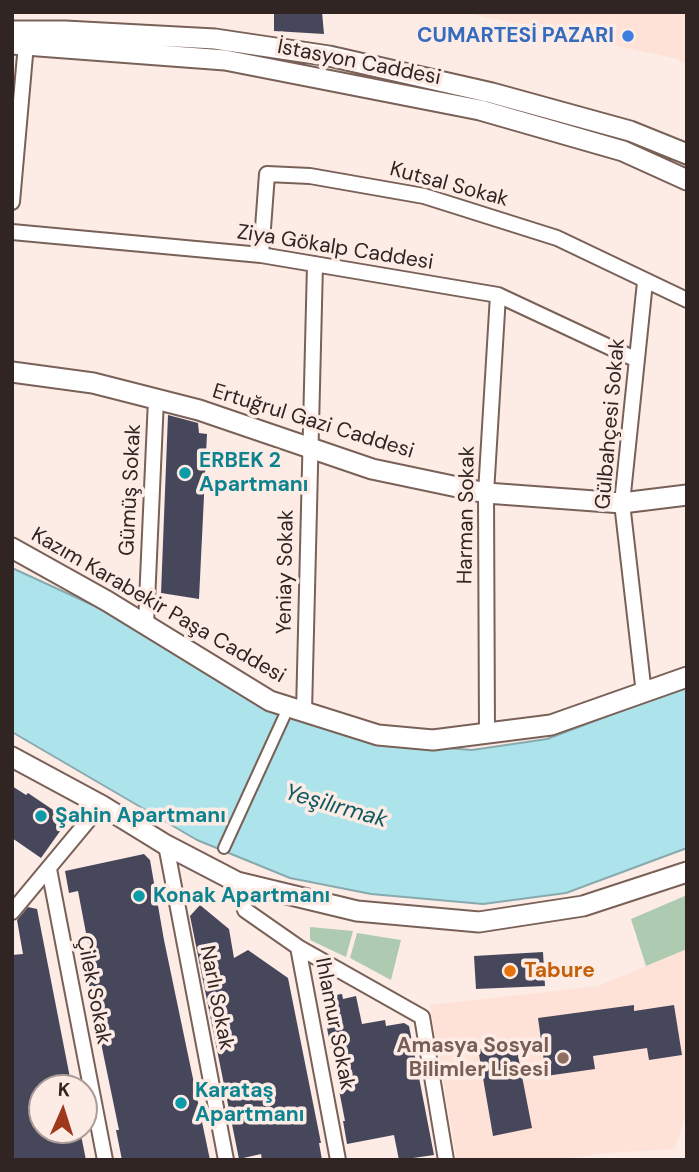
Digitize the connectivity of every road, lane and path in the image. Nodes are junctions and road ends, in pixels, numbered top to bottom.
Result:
1 (17, 40) edge
2 (687, 154) edge
3 (687, 180) edge
4 (12, 202) edge
5 (12, 232) edge
6 (261, 255) junction
7 (315, 264) junction
8 (645, 282) junction
9 (498, 295) junction
10 (687, 300) edge
11 (637, 360) junction
12 (12, 372) edge
13 (156, 399) junction
14 (310, 448) junction
15 (486, 493) junction
16 (687, 495) edge
17 (622, 503) junction
18 (12, 548) edge
19 (146, 624) junction
20 (687, 677) edge
21 (644, 694) junction
22 (296, 709) junction
23 (487, 735) junction
24 (12, 757) edge
25 (102, 805) junction
26 (166, 845) junction
27 (224, 848) dead end
28 (49, 869) junction
29 (687, 872) edge
30 (237, 882) junction
31 (12, 912) edge
32 (298, 947) junction
33 (105, 1160) edge
34 (226, 1160) edge
35 (338, 1160) edge
36 (446, 1160) edge

1 - 2 street, İstasyon Caddesi
1 - 3 street, İstasyon Caddesi
1 - 4 street
5 - 6 street, Ziya Gökalp Caddesi
6 - 7 street, Ziya Gökalp Caddesi
6 - 8 street, Kutsal Sokak
7 - 9 street, Ziya Gökalp Caddesi
7 - 14 street, Yeniay Sokak
8 - 10 street, Kutsal Sokak
8 - 11 street, Gülbahçesi Sokak
9 - 11 street, Ziya Gökalp Caddesi
9 - 15 street, Harman Sokak
11 - 17 street, Gülbahçesi Sokak
12 - 13 street, Ertuğrul Gazi Caddesi
13 - 14 street, Ertuğrul Gazi Caddesi
13 - 19 street, Gümüş Sokak
14 - 15 street, Ertuğrul Gazi Caddesi
14 - 22 street, Yeniay Sokak
15 - 17 street, Ertuğrul Gazi Caddesi
15 - 23 street, Harman Sokak
16 - 17 street, Ertuğrul Gazi Caddesi
17 - 21 street, Gülbahçesi Sokak
18 - 19 street, Kazım Karabekir Paşa Caddesi
19 - 22 street, Kazım Karabekir Paşa Caddesi
20 - 21 street, Kazım Karabekir Paşa Caddesi
21 - 23 street, Kazım Karabekir Paşa Caddesi
22 - 23 street, Kazım Karabekir Paşa Caddesi
22 - 27 street
24 - 25 street
25 - 26 street
25 - 28 street
26 - 30 street
26 - 34 street, Narlı Sokak
28 - 31 street
28 - 33 street, Çilek Sokak
29 - 30 street
30 - 32 street, Ihlamur Sokak
32 - 35 street, Ihlamur Sokak
32 - 36 street

